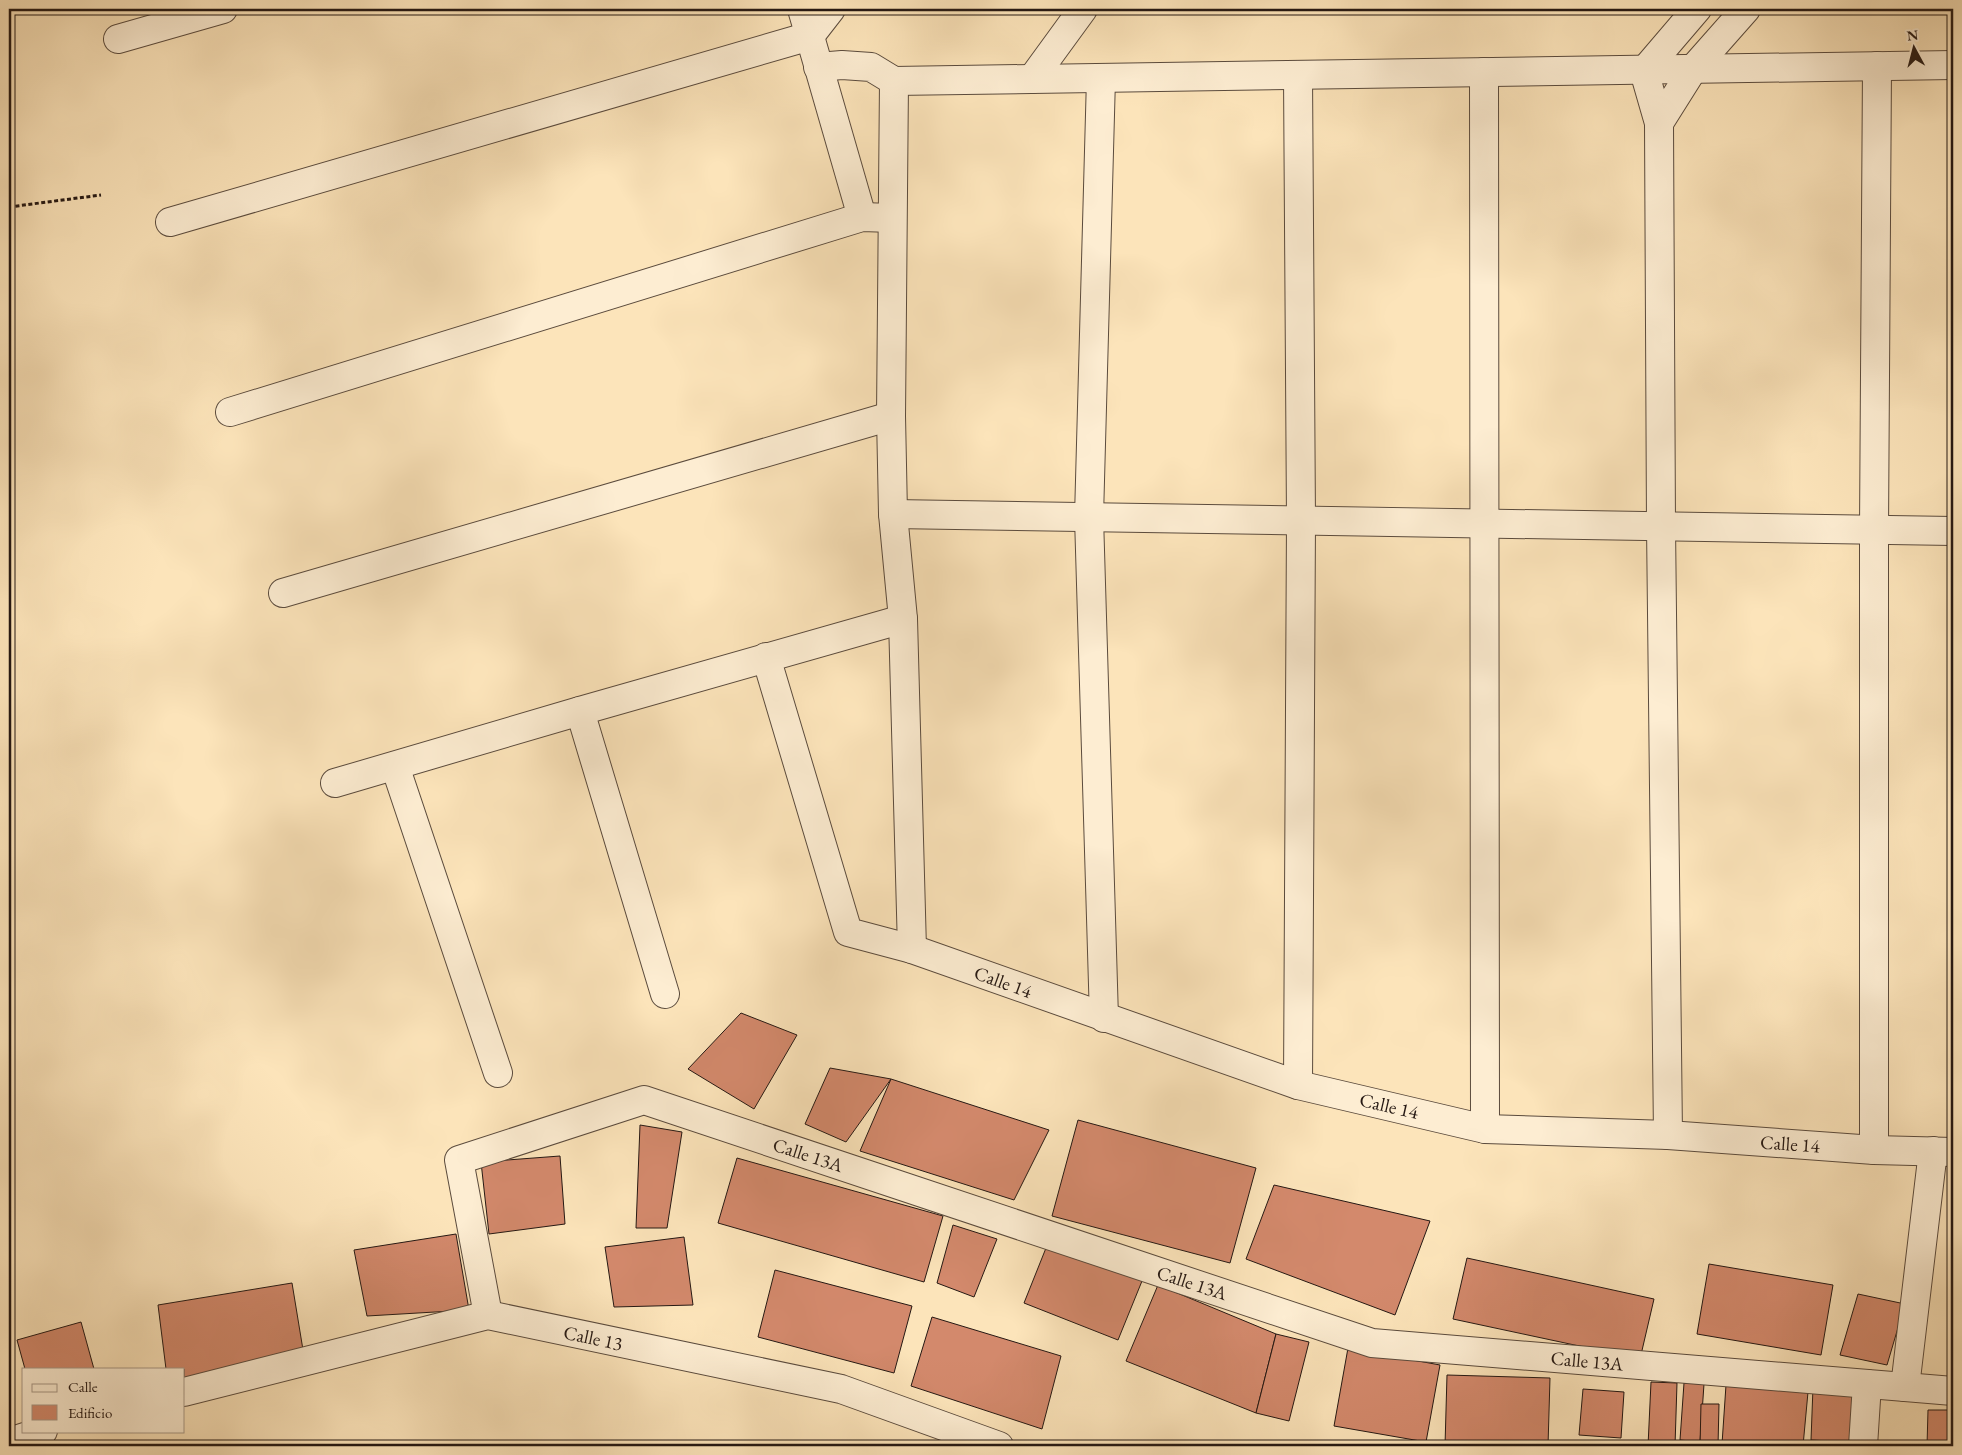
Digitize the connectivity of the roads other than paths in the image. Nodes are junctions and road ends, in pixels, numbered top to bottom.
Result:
1 (223, 9) edge
2 (802, 9) edge
3 (831, 9) edge
4 (1083, 9) edge
5 (1697, 9) edge
6 (1746, 9) edge
7 (810, 36) junction
8 (118, 39) dead end
9 (1953, 65) edge
10 (1877, 66) junction
11 (818, 67) junction
12 (1693, 69) junction
13 (1644, 71) junction
14 (1484, 72) junction
15 (1298, 75) junction
16 (1102, 78) junction
17 (1032, 79) junction
18 (894, 81) junction
19 (1659, 123) junction
20 (862, 217) junction
21 (892, 218) junction
22 (170, 222) dead end
23 (230, 412) dead end
24 (891, 416) junction
25 (892, 514) junction
26 (1089, 518) junction
27 (1302, 520) junction
28 (1485, 524) junction
29 (1661, 526) junction
30 (1874, 530) junction
31 (1953, 531) edge
32 (283, 593) dead end
33 (903, 619) junction
34 (766, 657) junction
35 (580, 711) junction
36 (395, 766) junction
37 (335, 783) dead end
38 (912, 949) junction
39 (665, 994) dead end
40 (1104, 1018) junction
41 (498, 1073) dead end
42 (1298, 1084) junction
43 (1485, 1129) junction
44 (1668, 1135) junction
45 (1874, 1150) junction
46 (1943, 1152) edge
47 (488, 1315) junction
48 (1868, 1384) junction
49 (1905, 1387) junction
50 (1953, 1391) edge
51 (185, 1392) edge
52 (40, 1432) edge
53 (9, 1442) edge
54 (999, 1446) edge
55 (1863, 1446) edge

1 - 8 street
2 - 7 street
3 - 7 street
4 - 17 street
5 - 13 street
6 - 12 street
7 - 11 street
7 - 22 street
9 - 10 street
10 - 12 street
10 - 30 street
11 - 18 street
11 - 20 street
12 - 13 street
12 - 19 street
13 - 14 street
13 - 19 street
14 - 15 street
14 - 28 street
15 - 16 street
15 - 27 street
16 - 17 street
16 - 26 street
17 - 18 street
18 - 21 street
19 - 29 street
20 - 21 street
20 - 23 street
21 - 24 street
24 - 25 street
24 - 32 street
25 - 26 street
25 - 33 street
26 - 27 street
26 - 40 street
27 - 28 street
27 - 42 street
28 - 29 street
28 - 43 street
29 - 30 street
29 - 44 street
30 - 31 street
30 - 45 street
33 - 34 street
33 - 38 street
34 - 35 street
34 - 38 street, Calle 14
35 - 36 street
35 - 39 street
36 - 37 street
36 - 41 street
38 - 40 street, Calle 14
40 - 42 street, Calle 14
42 - 43 street, Calle 14
43 - 44 street, Calle 14
44 - 45 street, Calle 14
45 - 46 street, Calle 14
46 - 49 street
47 - 48 street, Calle 13A
47 - 51 street, Calle 13
47 - 54 street, Calle 13
48 - 49 street, Calle 13A
48 - 55 street
49 - 50 street, Calle 13A
52 - 53 street

